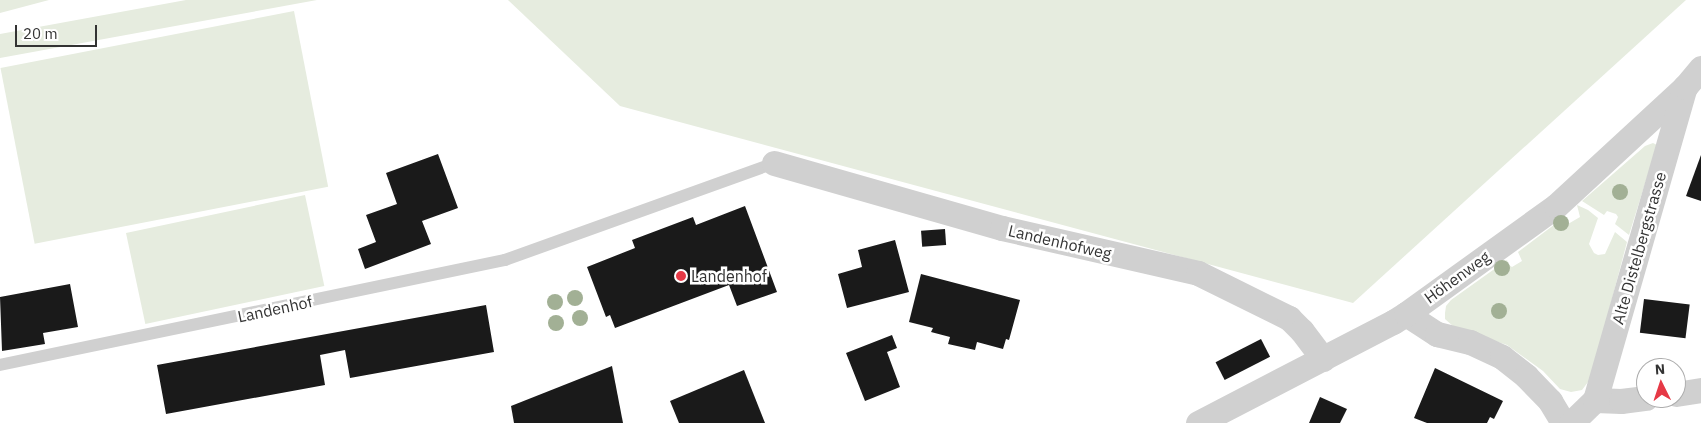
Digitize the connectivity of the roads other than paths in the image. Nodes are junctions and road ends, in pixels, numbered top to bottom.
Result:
1 (1701, 68) edge
2 (1685, 88) junction
3 (774, 163) joint
4 (1406, 314) junction
5 (1323, 359) junction
6 (0, 365) edge
7 (1701, 390) edge
8 (1686, 392) edge
9 (1595, 400) junction
10 (1636, 400) edge
11 (1198, 423) edge
12 (1563, 423) edge
13 (1571, 423) edge

1 - 2 street, Alte Distelbergstrasse
2 - 4 street, Höhenweg
2 - 9 street, Alte Distelbergstrasse
3 - 5 street, Landenhofweg
3 - 6 lane, Landenhof
4 - 5 street, Höhenweg
4 - 12 street
5 - 11 street, Höhenweg
7 - 8 street
9 - 10 street
9 - 13 street

